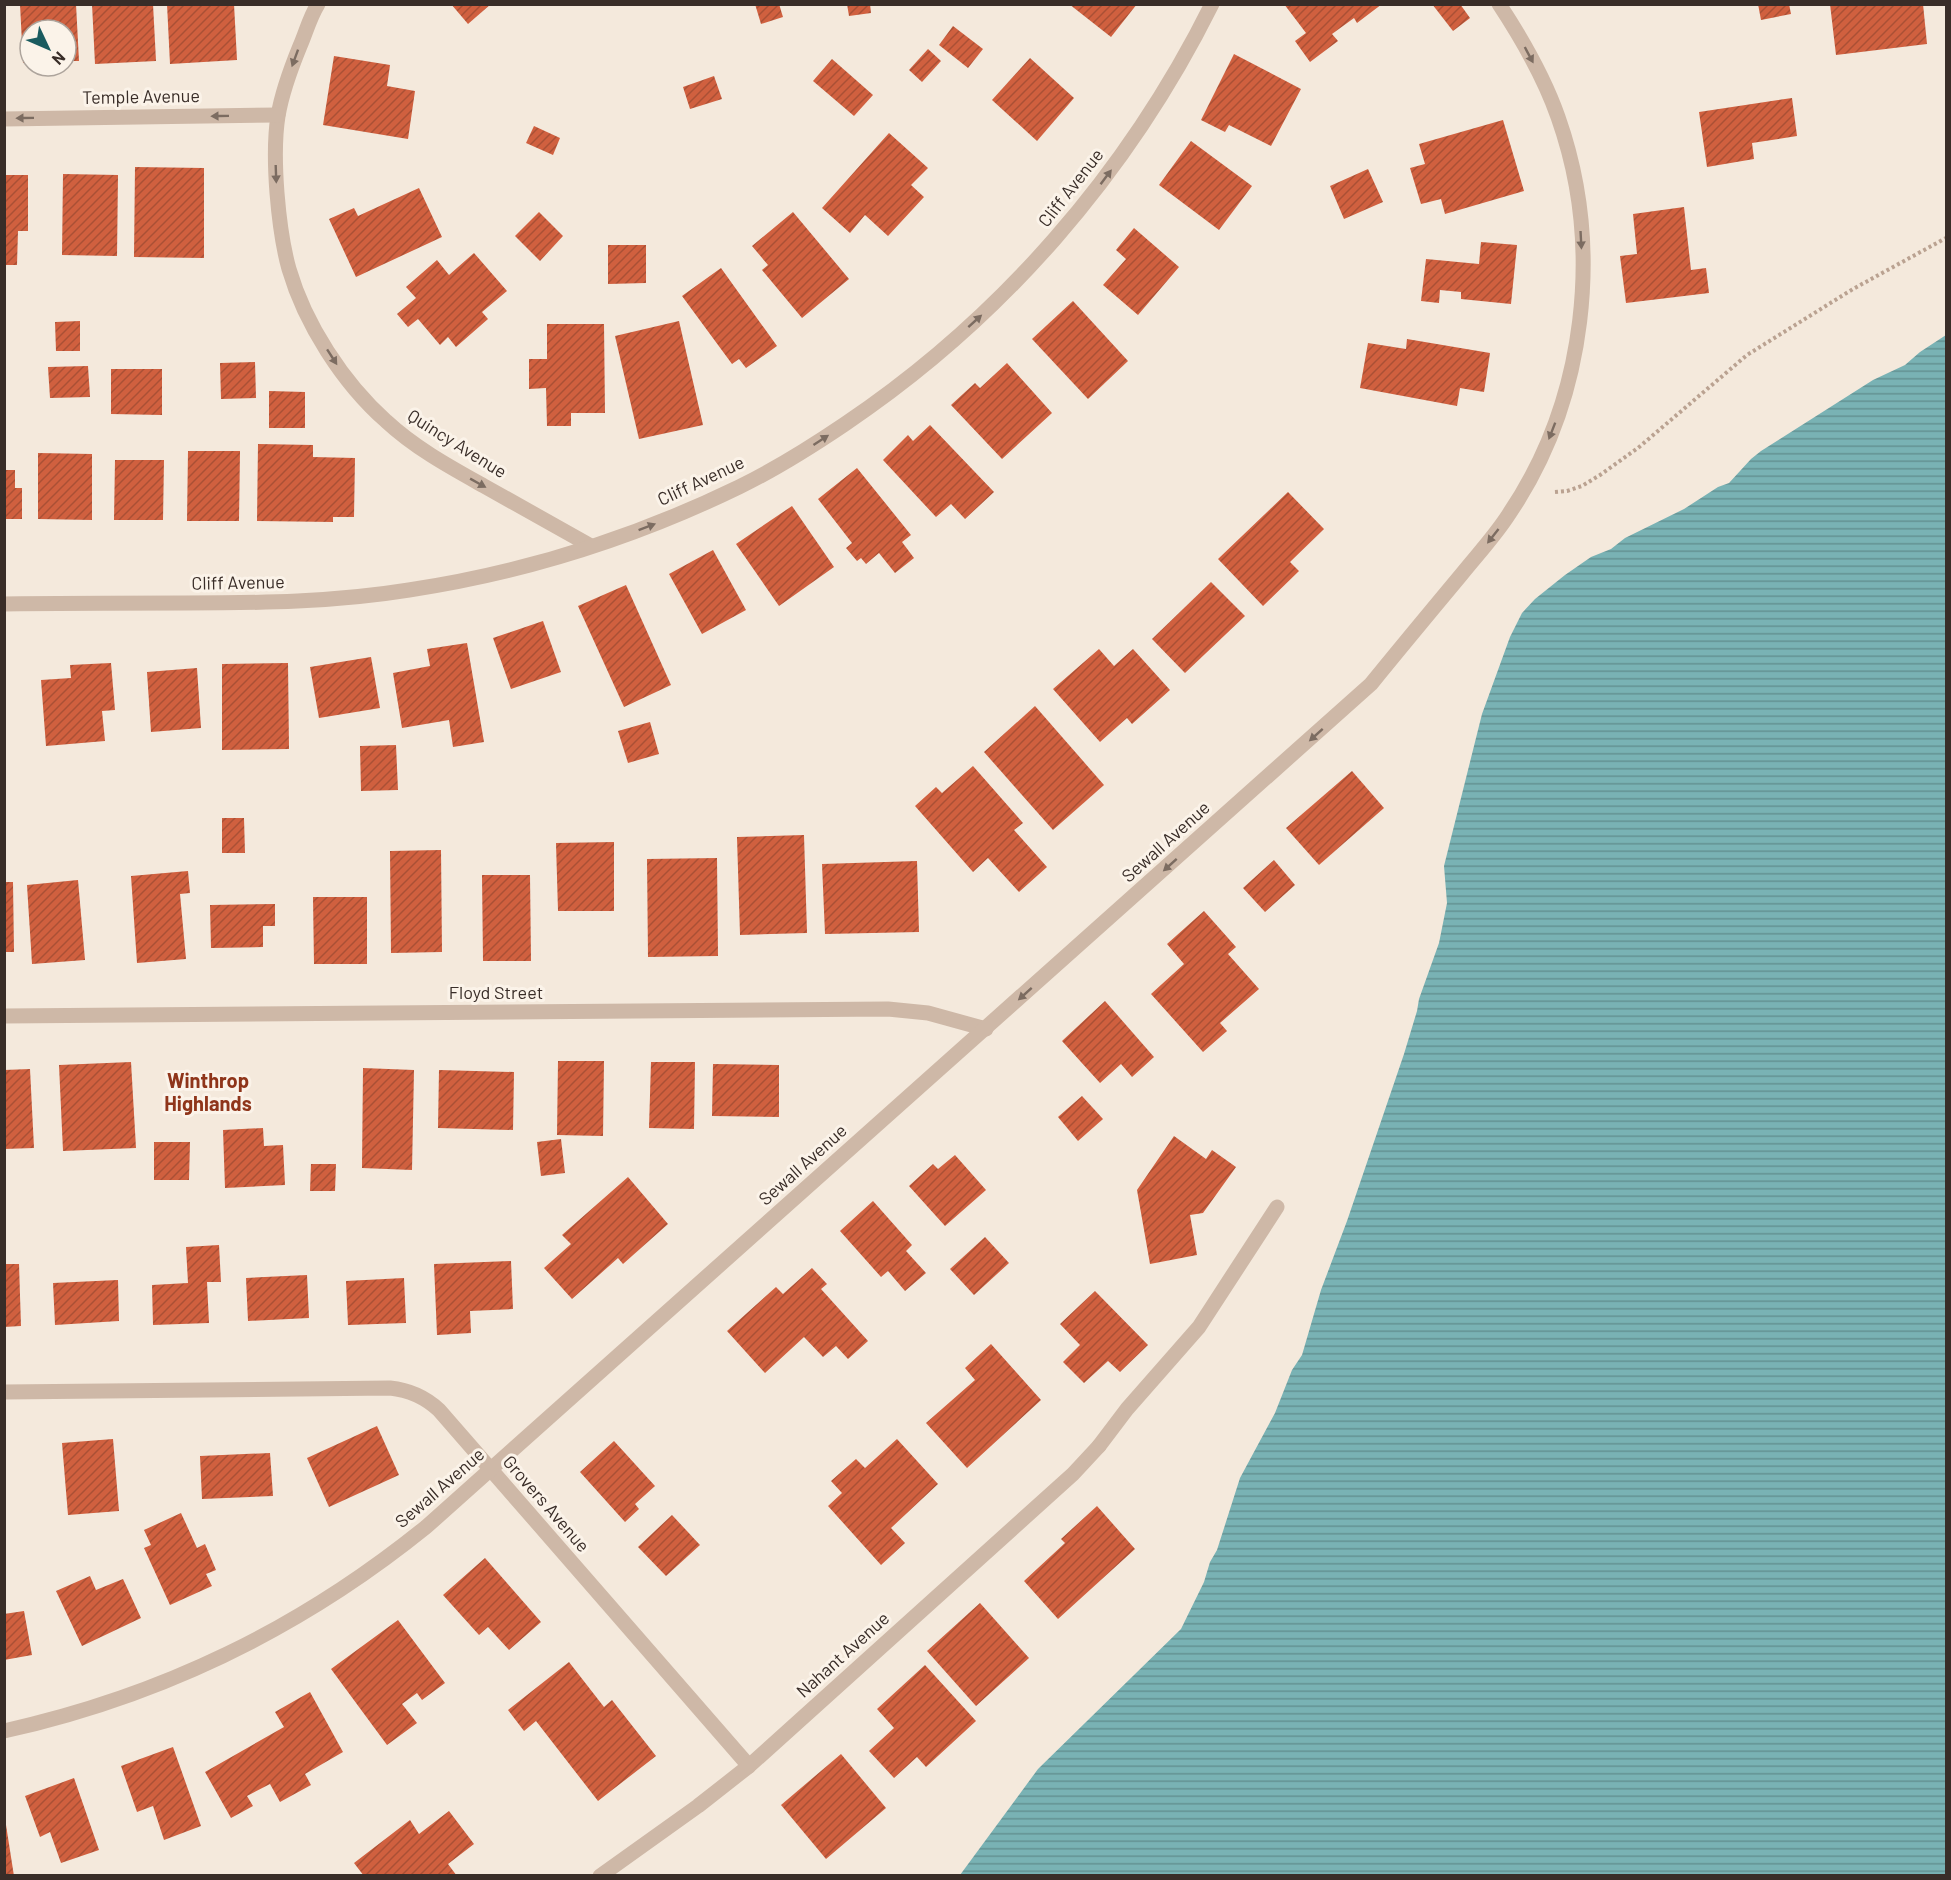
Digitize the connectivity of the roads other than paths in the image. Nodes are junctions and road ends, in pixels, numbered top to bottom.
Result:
1 (318, 4) edge
2 (1212, 4) edge
3 (1499, 4) edge
4 (278, 115) junction
5 (4, 118) edge
6 (591, 546) junction
7 (4, 604) edge
8 (4, 1016) edge
9 (986, 1029) junction
10 (1277, 1207) dead end
11 (4, 1392) edge
12 (490, 1470) junction
13 (4, 1731) edge
14 (749, 1766) junction
15 (600, 1875) edge

1 -> 4 street, Quincy Avenue
6 -> 2 street, Cliff Avenue
3 -> 9 street, Sewall Avenue
4 -> 5 street, Temple Avenue
4 -> 6 street, Quincy Avenue
6 - 7 street, Cliff Avenue
8 - 9 street, Floyd Street
9 - 12 street, Sewall Avenue
10 - 14 street, Nahant Avenue
11 - 12 street, Grovers Avenue
12 - 13 street, Sewall Avenue
12 - 14 street, Grovers Avenue
14 - 15 street, Nahant Avenue

